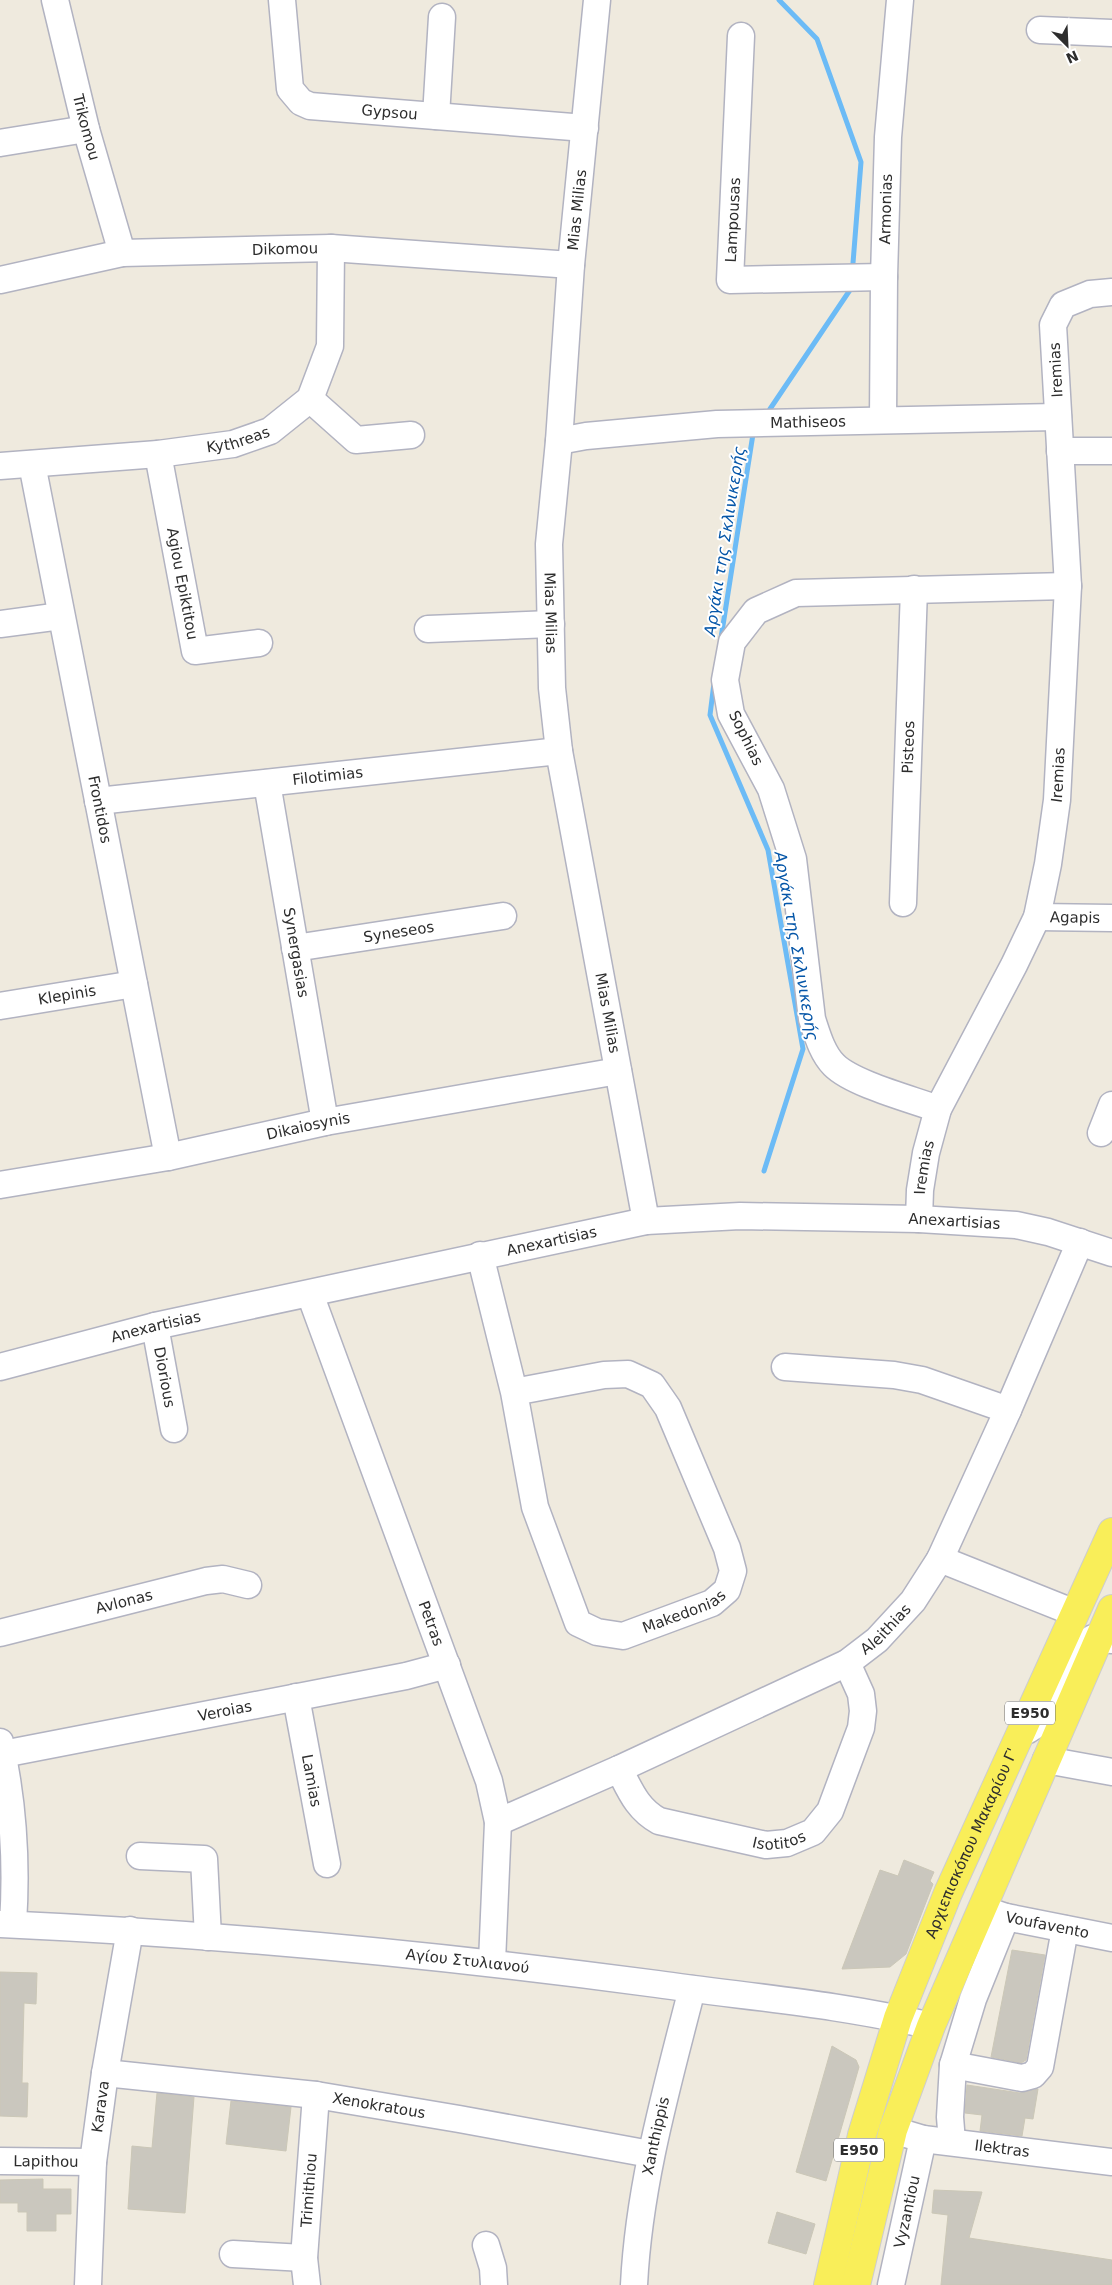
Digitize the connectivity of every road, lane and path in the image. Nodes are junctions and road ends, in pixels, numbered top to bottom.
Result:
1 (55, 0) edge
2 (282, 0) edge
3 (597, 0) edge
4 (900, 0) edge
5 (442, 17) dead end
6 (1040, 30) dead end
7 (1112, 33) edge
8 (741, 36) dead end
9 (436, 116) junction
10 (585, 128) junction
11 (86, 129) junction
12 (0, 143) edge
13 (331, 248) junction
14 (122, 253) junction
15 (571, 265) junction
16 (884, 277) junction
17 (0, 280) edge
18 (1112, 292) edge
19 (310, 399) junction
20 (1058, 417) junction
21 (883, 419) junction
22 (411, 434) dead end
23 (559, 441) junction
24 (1060, 451) junction
25 (1112, 451) edge
26 (158, 454) junction
27 (32, 464) junction
28 (0, 466) edge
29 (1068, 586) junction
30 (914, 590) junction
31 (61, 616) junction
32 (0, 624) edge
33 (550, 624) junction
34 (428, 629) dead end
35 (259, 643) dead end
36 (559, 751) junction
37 (267, 783) junction
38 (98, 801) junction
39 (903, 903) dead end
40 (503, 916) dead end
41 (1037, 918) junction
42 (1112, 918) edge
43 (295, 948) junction
44 (134, 984) junction
45 (0, 1006) edge
46 (618, 1072) junction
47 (1112, 1104) edge
48 (938, 1109) junction
49 (325, 1122) junction
50 (1101, 1133) dead end
51 (168, 1157) junction
52 (0, 1184) edge
53 (919, 1219) junction
54 (646, 1220) junction
55 (1080, 1242) junction
56 (1112, 1253) edge
57 (480, 1255) junction
58 (310, 1294) junction
59 (155, 1326) junction
60 (0, 1367) edge
61 (785, 1367) dead end
62 (514, 1392) junction
63 (1008, 1410) junction
64 (174, 1429) dead end
65 (1112, 1532) edge
66 (940, 1559) junction
67 (248, 1585) dead end
68 (1112, 1609) edge
69 (1075, 1613) junction
70 (0, 1633) edge
71 (1106, 1638) edge
72 (847, 1663) junction
73 (447, 1665) junction
74 (296, 1697) junction
75 (1021, 1733) junction
76 (1, 1748) edge
77 (1046, 1760) junction
78 (619, 1769) junction
79 (1112, 1772) edge
80 (498, 1822) junction
81 (140, 1856) dead end
82 (327, 1864) dead end
83 (994, 1913) junction
84 (6, 1924) edge
85 (1065, 1929) junction
86 (130, 1930) junction
87 (208, 1937) junction
88 (1112, 1938) edge
89 (492, 1962) junction
90 (692, 1989) junction
91 (898, 2018) junction
92 (931, 2026) junction
93 (953, 2064) junction
94 (105, 2073) junction
95 (316, 2096) junction
96 (893, 2130) junction
97 (923, 2139) junction
98 (952, 2142) junction
99 (650, 2154) junction
100 (0, 2161) edge
101 (92, 2162) junction
102 (1112, 2162) edge
103 (486, 2245) dead end
104 (233, 2254) dead end
105 (304, 2258) junction
106 (857, 2284) edge
107 (88, 2285) edge
108 (307, 2285) edge
109 (494, 2285) edge
110 (634, 2285) edge
111 (828, 2285) edge
112 (891, 2285) edge

1 - 11 street, Trikomou
2 - 9 street, Gypsou
3 - 10 street, Mias Milias
4 - 16 street, Armonias
5 - 9 street
6 - 7 street
8 - 16 street, Lampousas
9 - 10 street, Gypsou
10 - 15 street, Mias Milias
11 - 12 street
11 - 14 street, Trikomou
13 - 14 street, Dikomou
13 - 15 street, Dikomou
13 - 19 street
14 - 17 street, Dikomou
15 - 23 street, Mias Milias
16 - 21 street, Armonias
18 - 20 street, Iremias
19 - 22 street
19 - 26 street, Kythreas
20 - 21 street, Mathiseos
20 - 24 street, Iremias
21 - 23 street, Mathiseos
23 - 33 street, Mias Milias
24 - 25 street
24 - 29 street, Iremias
26 - 27 street, Kythreas
26 - 35 street, Agiou Epiktitou
27 - 28 street, Kythreas
27 - 31 street, Frontidos
29 - 30 street, Sophias
29 - 41 street, Iremias
30 - 39 street, Pisteos
30 - 48 street, Sophias
31 - 32 street
31 - 38 street, Frontidos
33 - 34 street
33 - 36 street, Mias Milias
36 - 37 street, Filotimias
36 - 46 street, Mias Milias
37 - 38 street, Filotimias
37 - 43 street, Synergasias
38 - 44 street, Frontidos
40 - 43 street, Syneseos
41 - 42 street, Agapis
41 - 48 street, Iremias
43 - 49 street, Synergasias
44 - 45 street, Klepinis
44 - 51 street, Frontidos
46 - 49 street, Dikaiosynis
46 - 54 street, Mias Milias
47 - 50 street
48 - 53 street, Iremias
49 - 51 street, Dikaiosynis
51 - 52 street, Dikaiosynis
53 - 54 street, Anexartisias
53 - 55 street, Anexartisias
54 - 57 street, Anexartisias
55 - 56 street, Anexartisias
55 - 63 street, Aleithias
57 - 58 street, Anexartisias
57 - 62 street, Makedonias
58 - 59 street, Anexartisias
58 - 73 street, Petras
59 - 60 street, Anexartisias
59 - 64 street, Diorious
61 - 63 street
62 - 62 street, Makedonias
63 - 66 street, Aleithias
65 - 69 main road, Αρχιεπισκόπου Μακαρίου Γ' / E950
66 - 69 street
66 - 72 street, Aleithias
67 - 70 street, Avlonas
68 - 71 main road, E950
69 - 75 main road, Αρχιεπισκόπου Μακαρίου Γ' / E950
71 - 75 street
71 - 77 main road, E950
72 - 78 street, Aleithias
72 - 78 street, Isotitos
73 - 74 street, Veroias
73 - 80 street, Petras
74 - 76 street, Veroias
74 - 82 street, Lamias
75 - 91 main road, Αρχιεπισκόπου Μακαρίου Γ' / E950
76 - 84 street
77 - 79 street
77 - 83 main road, E950
78 - 80 street, Aleithias
80 - 89 street, Petras
81 - 87 street
83 - 85 street, Voufavento
83 - 92 main road, E950
83 - 93 street
84 - 86 street, Αγίου Στυλιανού
85 - 88 street, Voufavento
85 - 93 street
86 - 87 street, Αγίου Στυλιανού
86 - 94 street, Karava
87 - 89 street, Αγίου Στυλιανού
89 - 90 street, Αγίου Στυλιανού
90 - 91 street, Αγίου Στυλιανού
90 - 99 street, Xanthippis
91 - 92 street, Αγίου Στυλιανού
91 - 111 main road, E950
92 - 96 main road, E950
93 - 98 street
94 - 95 street, Xenokratous
94 - 101 street, Karava
95 - 99 street, Xenokratous
95 - 105 street, Trimithiou
96 - 97 street, Ilektras
96 - 106 main road, E950
97 - 98 street, Ilektras
97 - 112 street, Vyzantiou
98 - 102 street, Ilektras
99 - 110 street, Xanthippis
100 - 101 street, Lapithou
101 - 107 street, Karava
103 - 109 street
104 - 105 street
105 - 108 street, Trimithiou

